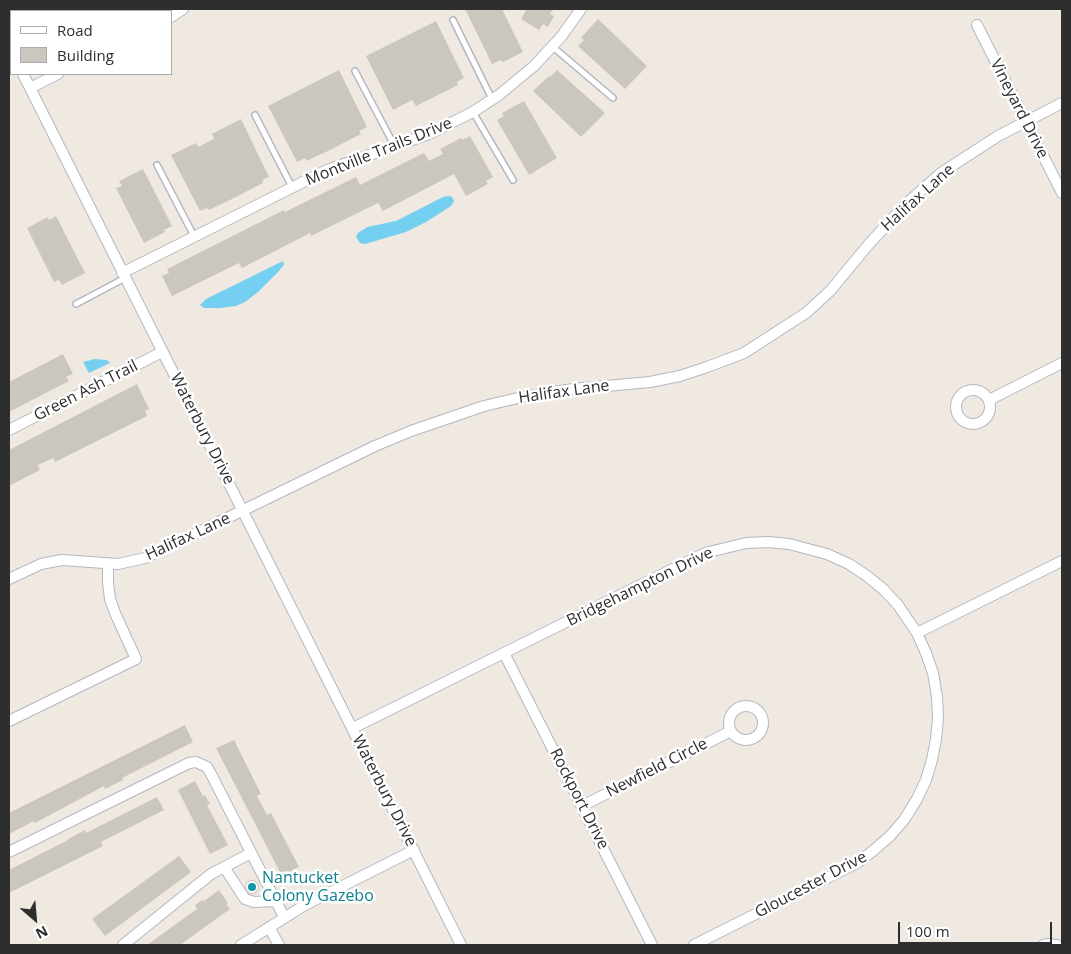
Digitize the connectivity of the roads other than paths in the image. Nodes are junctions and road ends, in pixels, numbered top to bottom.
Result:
1 (183, 9) edge
2 (582, 9) edge
3 (172, 15) edge
4 (453, 20) dead end
5 (977, 25) dead end
6 (553, 47) junction
7 (355, 70) dead end
8 (24, 75) edge
9 (56, 75) edge
10 (30, 88) junction
11 (613, 98) dead end
12 (492, 100) junction
13 (1062, 104) edge
14 (473, 112) junction
15 (255, 115) dead end
16 (1026, 122) junction
17 (394, 145) junction
18 (157, 165) dead end
19 (513, 180) dead end
20 (292, 187) junction
21 (1062, 193) edge
22 (194, 237) junction
23 (124, 276) junction
24 (76, 304) dead end
25 (162, 352) junction
26 (1062, 362) edge
27 (989, 400) dead end
28 (9, 430) edge
29 (243, 510) junction
30 (1062, 561) edge
31 (108, 564) junction
32 (9, 579) edge
33 (917, 634) junction
34 (504, 653) junction
35 (9, 721) edge
36 (353, 728) junction
37 (731, 731) dead end
38 (582, 806) junction
39 (414, 850) junction
40 (9, 852) edge
41 (251, 853) junction
42 (224, 867) junction
43 (276, 901) junction
44 (284, 918) junction
45 (269, 927) junction
46 (123, 945) edge
47 (241, 945) edge
48 (279, 945) edge
49 (461, 945) edge
50 (652, 945) edge
51 (694, 945) edge
52 (1043, 945) edge
53 (1057, 945) edge

1 - 3 street
2 - 6 street, Montville Trails Drive
4 - 12 lane
5 - 16 street, Vineyard Drive
6 - 11 lane
6 - 12 street, Montville Trails Drive
7 - 17 lane
8 - 10 street, Waterbury Drive
9 - 10 street
10 - 23 street, Waterbury Drive
12 - 14 street, Montville Trails Drive
13 - 16 street, Halifax Lane
14 - 17 street, Montville Trails Drive
14 - 19 lane
15 - 20 lane
16 - 21 street, Vineyard Drive
16 - 29 street, Halifax Lane
17 - 20 street, Montville Trails Drive
18 - 22 lane
20 - 22 street, Montville Trails Drive
22 - 23 street, Montville Trails Drive
23 - 24 lane
23 - 25 street, Waterbury Drive
25 - 28 street, Green Ash Trail
25 - 29 street, Waterbury Drive
26 - 27 street
29 - 31 street, Halifax Lane
29 - 36 street, Waterbury Drive
30 - 33 street
31 - 32 street, Halifax Lane
31 - 35 street
33 - 34 street, Bridgehampton Drive
33 - 51 street, Gloucester Drive
34 - 36 street, Bridgehampton Drive
34 - 38 street, Rockport Drive
36 - 39 street, Waterbury Drive
37 - 38 street, Newfield Circle
38 - 50 street, Rockport Drive
39 - 44 street
39 - 49 street, Waterbury Drive
40 - 41 street
41 - 42 street
41 - 43 street
42 - 43 street
42 - 46 street
43 - 44 street
44 - 45 street
45 - 47 street
45 - 48 street
52 - 53 street

